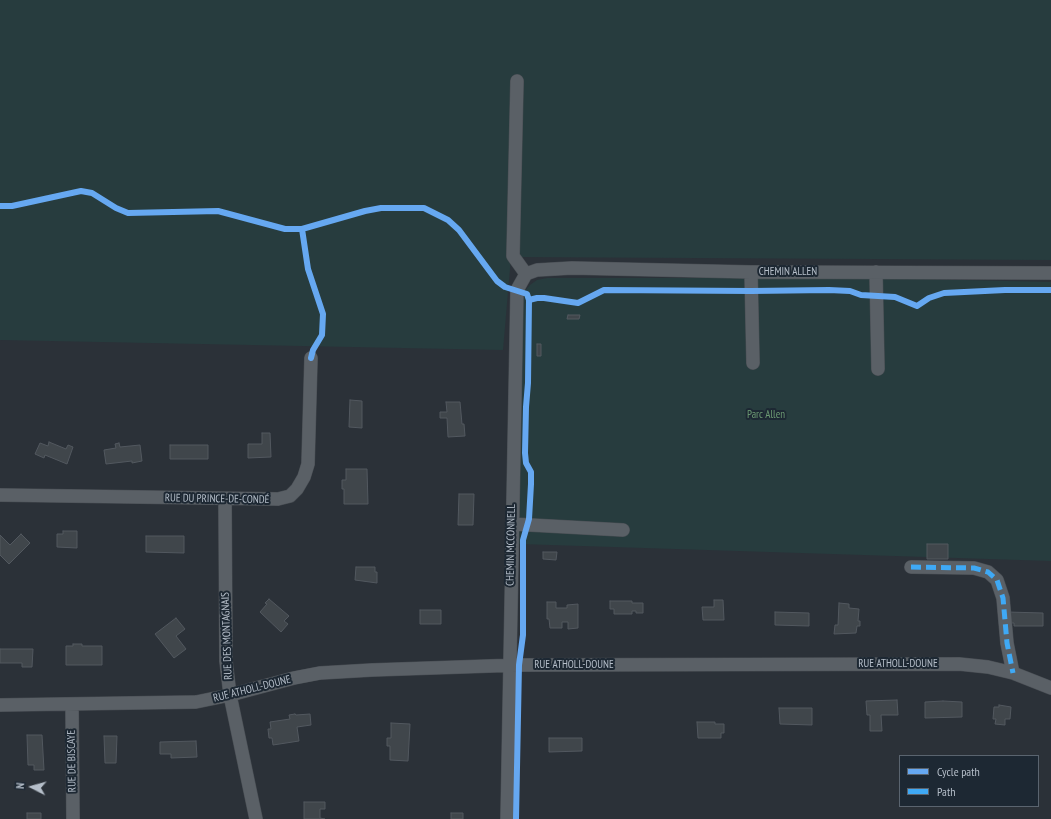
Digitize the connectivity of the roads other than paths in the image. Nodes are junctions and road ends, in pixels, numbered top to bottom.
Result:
1 (517, 81) dead end
2 (751, 272) junction
3 (876, 272) junction
4 (1051, 273) edge
5 (526, 274) junction
6 (311, 358) dead end
7 (753, 363) dead end
8 (878, 368) dead end
9 (0, 495) edge
10 (225, 499) junction
11 (512, 524) junction
12 (623, 530) dead end
13 (911, 567) dead end
14 (510, 665) junction
15 (1013, 673) junction
16 (1051, 688) edge
17 (230, 695) junction
18 (72, 704) junction
19 (0, 705) edge
20 (73, 819) edge
21 (256, 819) edge
22 (507, 819) edge

1 - 5 street
2 - 3 street, CHEMIN ALLEN
2 - 5 street, CHEMIN ALLEN
2 - 7 street
3 - 4 street, CHEMIN ALLEN
3 - 8 street
5 - 11 street, CHEMIN MCCONNELL
6 - 10 street, RUE DU PRINCE-DE-CONDÉ
9 - 10 street, RUE DU PRINCE-DE-CONDÉ
10 - 17 street, RUE DES MONTAGNAIS
11 - 12 street
11 - 14 street, CHEMIN MCCONNELL
13 - 15 street
14 - 15 street, RUE ATHOLL-DOUNE
14 - 17 street, RUE ATHOLL-DOUNE
14 - 22 street, CHEMIN MCCONNELL
15 - 16 street, RUE ATHOLL-DOUNE
17 - 18 street, RUE ATHOLL-DOUNE
17 - 21 street, RUE DES MONTAGNAIS
18 - 19 street, RUE ATHOLL-DOUNE
18 - 20 street, RUE DE BISCAYE

